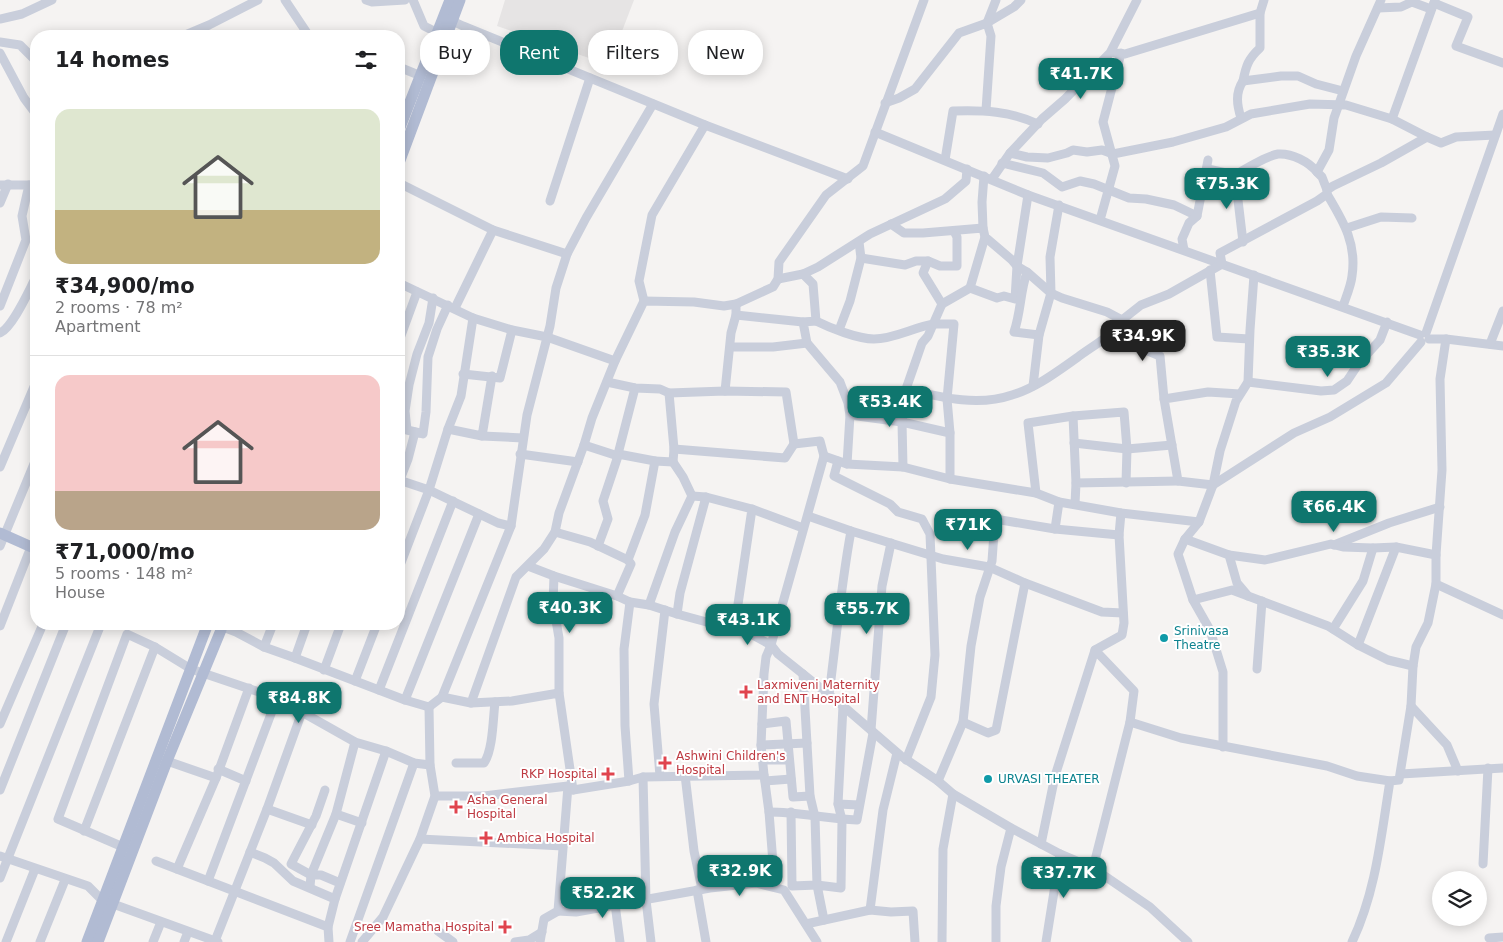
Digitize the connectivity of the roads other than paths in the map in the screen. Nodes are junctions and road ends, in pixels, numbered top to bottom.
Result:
1 (52, 0) edge
2 (258, 0) edge
3 (366, 0) edge
4 (405, 0) edge
5 (413, 0) edge
6 (450, 0) edge
7 (460, 0) edge
8 (924, 0) edge
9 (996, 0) edge
10 (1021, 0) edge
11 (1137, 0) edge
12 (1264, 0) edge
13 (289, 1) edge
14 (1379, 4) edge
15 (1433, 4) edge
16 (1260, 13) junction
17 (448, 18) junction
18 (0, 19) edge
19 (987, 23) junction
20 (197, 30) edge
21 (306, 30) edge
22 (438, 30) edge
23 (442, 30) edge
24 (0, 42) edge
25 (0, 53) edge
26 (1110, 53) junction
27 (1121, 53) junction
28 (30, 55) edge
29 (1503, 63) edge
30 (405, 69) edge
31 (427, 75) edge
32 (421, 76) joint
33 (590, 78) junction
34 (1243, 81) junction
35 (1343, 91) junction
36 (653, 104) junction
37 (885, 104) junction
38 (1339, 104) junction
39 (30, 106) edge
40 (986, 110) junction
41 (1503, 114) edge
42 (405, 115) edge
43 (1241, 118) junction
44 (1392, 119) junction
45 (1038, 124) junction
46 (705, 125) junction
47 (875, 132) junction
48 (1495, 135) junction
49 (1427, 137) junction
50 (405, 144) edge
51 (1010, 153) junction
52 (1112, 154) junction
53 (945, 160) junction
54 (1002, 163) junction
55 (967, 170) junction
56 (1317, 172) junction
57 (1235, 175) junction
58 (988, 177) junction
59 (848, 180) junction
60 (4, 184) edge
61 (405, 186) edge
62 (30, 187) edge
63 (1108, 190) junction
64 (1327, 192) junction
65 (30, 195) edge
66 (1028, 195) junction
67 (550, 201) dead end
68 (0, 203) edge
69 (1059, 205) junction
70 (1197, 216) junction
71 (1412, 218) dead end
72 (1100, 220) junction
73 (891, 224) junction
74 (1347, 228) junction
75 (493, 230) junction
76 (954, 231) junction
77 (984, 232) junction
78 (859, 242) junction
79 (1243, 242) junction
80 (1184, 250) junction
81 (568, 254) junction
82 (861, 258) junction
83 (928, 261) junction
84 (1222, 264) junction
85 (1017, 266) junction
86 (1210, 270) junction
87 (1027, 272) junction
88 (803, 274) junction
89 (1254, 275) junction
90 (778, 279) junction
91 (405, 285) edge
92 (30, 288) edge
93 (970, 288) junction
94 (417, 292) junction
95 (1051, 293) junction
96 (433, 298) junction
97 (1018, 299) junction
98 (644, 301) junction
99 (736, 304) junction
100 (942, 304) junction
101 (0, 306) edge
102 (451, 306) junction
103 (1343, 306) junction
104 (1503, 312) edge
105 (736, 315) junction
106 (473, 318) junction
107 (1122, 320) junction
108 (816, 321) junction
109 (803, 322) junction
110 (1387, 322) junction
111 (934, 324) junction
112 (405, 325) edge
113 (512, 330) junction
114 (839, 330) junction
115 (0, 333) edge
116 (1039, 336) junction
117 (547, 337) junction
118 (1424, 337) junction
119 (1446, 338) junction
120 (1249, 339) junction
121 (1104, 340) junction
122 (807, 343) junction
123 (1490, 344) junction
124 (1503, 346) edge
125 (731, 347) junction
126 (615, 361) junction
127 (464, 374) junction
128 (492, 376) junction
129 (607, 382) junction
130 (1248, 382) junction
131 (1033, 386) junction
132 (635, 388) junction
133 (906, 389) junction
134 (725, 391) junction
135 (669, 392) junction
136 (1240, 394) junction
137 (30, 396) edge
138 (947, 399) junction
139 (1164, 399) junction
140 (850, 415) junction
141 (1073, 416) junction
142 (902, 422) junction
143 (448, 429) junction
144 (419, 433) junction
145 (950, 433) junction
146 (482, 436) junction
147 (523, 438) junction
148 (1074, 443) junction
149 (794, 444) junction
150 (1172, 445) junction
151 (584, 446) junction
152 (674, 449) junction
153 (1127, 449) junction
154 (520, 454) junction
155 (618, 455) junction
156 (824, 456) junction
157 (655, 461) junction
158 (838, 461) junction
159 (578, 462) junction
160 (673, 462) junction
161 (847, 464) junction
162 (405, 466) edge
163 (0, 467) edge
164 (903, 467) junction
165 (30, 473) edge
166 (950, 479) junction
167 (1178, 481) junction
168 (405, 482) edge
169 (1076, 483) junction
170 (1126, 483) junction
171 (1213, 485) junction
172 (429, 490) junction
173 (1036, 493) junction
174 (692, 496) junction
175 (706, 497) junction
176 (453, 501) junction
177 (1059, 502) junction
178 (1075, 504) junction
179 (1440, 507) junction
180 (752, 509) junction
181 (1121, 513) junction
182 (479, 514) junction
183 (808, 516) junction
184 (1199, 522) junction
185 (511, 526) junction
186 (803, 528) junction
187 (1055, 529) junction
188 (851, 531) junction
189 (555, 532) junction
190 (1119, 535) junction
191 (2, 538) edge
192 (1185, 540) junction
193 (891, 543) junction
194 (1334, 545) junction
195 (30, 546) edge
196 (598, 546) junction
197 (1396, 547) junction
198 (1373, 548) junction
199 (405, 552) edge
200 (1436, 554) junction
201 (1229, 555) junction
202 (932, 556) junction
203 (30, 559) edge
204 (628, 560) junction
205 (528, 566) junction
206 (989, 567) junction
207 (554, 576) junction
208 (1025, 583) junction
209 (1436, 584) junction
210 (618, 596) junction
211 (1248, 596) junction
212 (1193, 600) junction
213 (1262, 601) junction
214 (630, 602) junction
215 (650, 605) junction
216 (665, 610) junction
217 (1123, 612) junction
218 (677, 614) junction
219 (1503, 615) edge
220 (405, 624) edge
221 (0, 626) edge
222 (1333, 629) junction
223 (40, 630) edge
224 (64, 630) edge
225 (99, 630) edge
226 (204, 630) edge
227 (221, 630) edge
228 (230, 630) edge
229 (271, 630) edge
230 (305, 630) edge
231 (339, 630) edge
232 (375, 630) edge
233 (402, 630) edge
234 (731, 630) junction
235 (772, 645) junction
236 (1358, 645) junction
237 (155, 647) junction
238 (264, 647) junction
239 (1095, 650) junction
240 (295, 658) junction
241 (1413, 666) junction
242 (191, 669) junction
243 (1258, 669) dead end
244 (324, 670) junction
245 (203, 674) junction
246 (803, 674) junction
247 (355, 681) junction
248 (249, 688) junction
249 (379, 690) junction
250 (559, 693) junction
251 (181, 694) junction
252 (829, 695) junction
253 (442, 697) junction
254 (277, 698) junction
255 (192, 699) junction
256 (405, 700) junction
257 (495, 702) junction
258 (471, 703) junction
259 (843, 706) junction
260 (1411, 706) junction
261 (430, 707) junction
262 (302, 712) junction
263 (963, 722) junction
264 (1130, 722) junction
265 (0, 724) edge
266 (762, 724) junction
267 (872, 732) junction
268 (355, 742) junction
269 (807, 743) junction
270 (761, 745) junction
271 (787, 745) junction
272 (1223, 747) junction
273 (386, 751) junction
274 (897, 753) junction
275 (763, 760) junction
276 (788, 760) junction
277 (906, 760) junction
278 (167, 761) junction
279 (456, 762) dead end
280 (414, 763) junction
281 (430, 765) junction
282 (1488, 768) junction
283 (1503, 768) edge
284 (1458, 771) junction
285 (217, 774) junction
286 (1400, 774) junction
287 (685, 775) junction
288 (660, 776) junction
289 (643, 777) junction
290 (764, 778) junction
291 (791, 779) junction
292 (246, 781) junction
293 (629, 781) junction
294 (938, 781) junction
295 (1390, 781) junction
296 (570, 788) junction
297 (0, 790) edge
298 (325, 790) dead end
299 (953, 794) junction
300 (435, 796) junction
301 (810, 796) junction
302 (838, 804) junction
303 (859, 805) junction
304 (267, 809) junction
305 (769, 812) junction
306 (791, 812) junction
307 (336, 814) junction
308 (815, 816) junction
309 (842, 820) junction
310 (362, 823) junction
311 (312, 825) junction
312 (1011, 828) junction
313 (84, 831) junction
314 (420, 839) junction
315 (1041, 844) junction
316 (563, 846) junction
317 (123, 847) junction
318 (250, 852) junction
319 (1060, 854) junction
320 (4, 857) edge
321 (156, 861) dead end
322 (774, 863) dead end
323 (1484, 864) dead end
324 (35, 868) junction
325 (1093, 868) junction
326 (177, 869) junction
327 (312, 875) junction
328 (0, 878) edge
329 (65, 880) junction
330 (208, 881) junction
331 (340, 883) junction
332 (113, 885) junction
333 (817, 885) junction
334 (310, 887) junction
335 (699, 890) junction
336 (235, 891) junction
337 (335, 899) junction
338 (646, 900) junction
339 (615, 904) junction
340 (105, 907) junction
341 (870, 910) junction
342 (558, 911) junction
343 (824, 920) junction
344 (161, 922) junction
345 (806, 924) junction
346 (328, 927) junction
347 (188, 932) junction
348 (438, 932) dead end
349 (541, 937) edge
350 (1503, 937) edge
351 (1489, 938) dead end
352 (216, 941) edge
353 (6, 942) edge
354 (40, 942) edge
355 (87, 942) edge
356 (98, 942) edge
357 (153, 942) edge
358 (184, 942) edge
359 (329, 942) edge
360 (350, 942) edge
361 (362, 942) edge
362 (453, 942) edge
363 (515, 942) edge
364 (620, 942) edge
365 (651, 942) edge
366 (706, 942) edge
367 (817, 942) edge
368 (915, 942) edge
369 (942, 942) edge
370 (996, 942) edge
371 (1046, 942) edge
372 (1188, 942) edge
373 (1352, 942) edge

1 - 18 street
2 - 20 street
3 - 4 street
5 - 22 street
6 - 17 main road
7 - 17 main road
8 - 37 street
9 - 19 street
10 - 19 street
11 - 26 street
12 - 16 street
13 - 21 street
14 - 15 street
14 - 35 street
15 - 29 street
15 - 44 street
16 - 27 street
16 - 34 street
17 - 23 main road
17 - 33 street
19 - 37 street
19 - 40 street
24 - 28 street
25 - 39 street
26 - 27 street
26 - 45 street
27 - 52 street
30 - 32 street
31 - 50 main road
32 - 42 main road
33 - 36 street
33 - 67 street
34 - 35 street
34 - 43 street
35 - 38 street
36 - 46 street
36 - 81 street
37 - 47 street
38 - 43 street
38 - 44 street
38 - 56 street
40 - 45 street
40 - 53 street
41 - 48 street
43 - 52 street
44 - 49 street
45 - 51 street
46 - 59 street
46 - 98 street
47 - 53 street
47 - 59 street
48 - 49 street
48 - 118 street
49 - 64 street
51 - 52 street
51 - 54 street
52 - 63 street
53 - 55 street
54 - 58 street
54 - 63 street
55 - 58 street
55 - 73 street
56 - 57 street
56 - 64 street
57 - 70 street
57 - 79 street
58 - 66 street
58 - 77 street
59 - 90 street
60 - 62 street
60 - 68 street
61 - 75 street
63 - 70 street
63 - 72 street
64 - 74 street
64 - 79 street
65 - 101 street
66 - 69 street
66 - 85 street
69 - 72 street
69 - 95 street
70 - 80 street
71 - 74 street
72 - 80 street
73 - 76 street
73 - 78 street
74 - 103 street
75 - 81 street
75 - 102 street
76 - 77 street
76 - 83 street
77 - 85 street
77 - 93 street
78 - 82 street
78 - 88 street
79 - 84 street
80 - 84 street
81 - 117 street
82 - 83 street
82 - 114 street
83 - 100 street
84 - 86 street
84 - 89 street
85 - 87 street
85 - 97 street
86 - 107 street
86 - 120 street
87 - 95 street
87 - 97 street
88 - 90 street
88 - 108 street
89 - 103 street
89 - 120 street
90 - 99 street
91 - 94 street
92 - 115 street
93 - 97 street
93 - 100 street
94 - 96 street
94 - 112 street
95 - 107 street
95 - 116 street
96 - 102 street
96 - 144 street
97 - 116 street
98 - 99 street
98 - 126 street
99 - 105 street
100 - 111 street
102 - 106 street
102 - 144 street
103 - 110 street
104 - 123 street
105 - 109 street
105 - 125 street
106 - 113 street
106 - 127 street
107 - 121 street
108 - 109 street
108 - 114 street
109 - 122 street
110 - 118 street
110 - 130 street
111 - 114 street
111 - 133 street
111 - 138 street
113 - 117 street
113 - 128 street
116 - 131 street
117 - 126 street
117 - 147 street
118 - 119 street
118 - 171 street
119 - 123 street
119 - 179 street
120 - 130 street
121 - 131 street
121 - 139 street
122 - 125 street
122 - 140 street
123 - 124 street
125 - 134 street
126 - 129 street
127 - 128 street
127 - 143 street
128 - 146 street
129 - 132 street
129 - 151 street
130 - 136 street
131 - 138 street
132 - 135 street
132 - 155 street
133 - 138 street
133 - 142 street
134 - 135 street
134 - 149 street
135 - 152 street
136 - 139 street
136 - 171 street
137 - 163 street
138 - 145 street
139 - 150 street
140 - 142 street
140 - 161 street
141 - 148 street
141 - 153 street
141 - 173 street
142 - 145 street
142 - 164 street
143 - 146 street
143 - 172 street
144 - 162 street
145 - 166 street
146 - 147 street
147 - 154 street
148 - 153 street
148 - 169 street
149 - 152 street
149 - 156 street
150 - 153 street
150 - 167 street
151 - 155 street
151 - 159 street
152 - 160 street
153 - 170 street
154 - 159 street
154 - 185 street
155 - 157 street
155 - 196 street
156 - 158 street
156 - 183 street
157 - 160 street
157 - 204 street
158 - 161 street
158 - 202 street
159 - 189 street
160 - 174 street
161 - 164 street
164 - 166 street
165 - 191 street
166 - 173 street
167 - 170 street
167 - 171 street
168 - 172 street
169 - 170 street
169 - 178 street
171 - 184 street
172 - 176 street
172 - 199 street
173 - 177 street
174 - 175 street
174 - 215 street
175 - 180 street
175 - 218 street
176 - 182 street
176 - 220 street
177 - 178 street
177 - 187 street
178 - 181 street
179 - 194 street
179 - 200 street
180 - 186 street
180 - 234 street
181 - 184 street
181 - 190 street
182 - 185 street
182 - 256 street
183 - 186 street
183 - 188 street
184 - 192 street
185 - 253 street
186 - 235 street
187 - 190 street
187 - 206 street
188 - 193 street
188 - 252 street
189 - 196 street
189 - 205 street
190 - 217 street
191 - 195 main road
192 - 201 street
192 - 212 street
193 - 202 street
193 - 267 street
194 - 198 street
194 - 201 street
196 - 204 street
197 - 198 street
197 - 200 street
197 - 236 street
198 - 222 street
200 - 209 street
201 - 211 street
202 - 206 street
202 - 277 street
203 - 221 street
204 - 210 street
205 - 207 street
205 - 258 street
206 - 208 street
206 - 263 street
207 - 210 street
207 - 250 street
208 - 217 street
208 - 263 street
209 - 219 street
209 - 241 street
210 - 214 street
211 - 212 street
211 - 213 street
212 - 272 street
213 - 222 street
213 - 243 street
214 - 215 street
214 - 293 street
215 - 216 street
216 - 218 street
216 - 288 street
217 - 239 street
218 - 234 street
222 - 236 street
223 - 265 street
224 - 297 street
225 - 320 street
226 - 242 main road
227 - 245 main road
228 - 238 street
229 - 238 street
230 - 240 street
231 - 244 street
232 - 247 street
233 - 249 street
234 - 235 street
235 - 246 street
235 - 266 street
236 - 241 street
237 - 242 street
237 - 313 street
237 - 313 street
238 - 240 street
239 - 264 street
239 - 315 street
240 - 244 street
241 - 260 street
242 - 245 street
242 - 251 main road
244 - 247 street
245 - 248 street
245 - 255 main road
246 - 252 street
246 - 269 street
247 - 249 street
248 - 254 street
248 - 285 street
249 - 256 street
250 - 257 street
250 - 296 street
251 - 255 main road
251 - 317 main road
252 - 259 street
253 - 258 street
253 - 261 street
254 - 262 street
254 - 292 street
255 - 278 main road
256 - 261 street
257 - 258 street
257 - 279 street
259 - 267 street
259 - 302 street
260 - 284 street
260 - 286 street
261 - 281 street
262 - 268 street
262 - 304 street
263 - 294 street
264 - 272 street
264 - 325 street
266 - 270 street
266 - 271 street
267 - 274 street
267 - 303 street
268 - 273 street
268 - 307 street
269 - 271 street
269 - 301 street
270 - 271 street
270 - 275 street
271 - 276 street
272 - 295 street
273 - 280 street
273 - 310 street
274 - 277 street
274 - 341 street
275 - 276 street
275 - 290 street
276 - 291 street
277 - 294 street
278 - 285 street
278 - 332 main road
280 - 281 street
280 - 360 street
281 - 300 street
282 - 283 street
282 - 284 street
282 - 323 street
284 - 286 street
285 - 292 street
285 - 326 street
286 - 295 street
287 - 288 street
287 - 290 street
287 - 335 street
288 - 289 street
289 - 293 street
289 - 338 street
290 - 291 street
290 - 305 street
291 - 301 street
292 - 330 street
293 - 296 street
294 - 299 street
295 - 373 street
296 - 300 street
296 - 316 street
298 - 311 street
299 - 312 street
299 - 369 street
300 - 314 street
301 - 308 street
302 - 303 street
302 - 309 street
303 - 309 street
304 - 311 street
304 - 318 street
305 - 306 street
305 - 322 street
306 - 308 street
306 - 333 street
307 - 310 street
307 - 327 street
308 - 309 street
308 - 333 street
309 - 333 street
310 - 331 street
311 - 327 street
312 - 315 street
312 - 370 street
313 - 317 street
314 - 316 street
314 - 361 street
315 - 319 street
316 - 342 street
317 - 332 main road
318 - 334 street
318 - 336 street
319 - 325 street
319 - 371 street
320 - 324 street
320 - 328 street
321 - 326 street
324 - 329 street
324 - 353 street
325 - 372 street
326 - 330 street
327 - 331 street
327 - 334 street
329 - 340 street
329 - 354 street
330 - 336 street
331 - 337 street
332 - 340 main road
333 - 343 street
334 - 337 street
335 - 338 street
335 - 345 street
335 - 366 street
336 - 346 street
336 - 352 street
337 - 346 street
338 - 339 street
338 - 365 street
339 - 342 street
339 - 364 street
340 - 344 street
340 - 355 main road
340 - 356 main road
341 - 343 street
341 - 368 street
342 - 349 street
343 - 345 street
344 - 347 street
344 - 357 street
345 - 367 street
346 - 359 street
347 - 352 street
347 - 358 street
348 - 362 street
349 - 363 street
350 - 351 street

